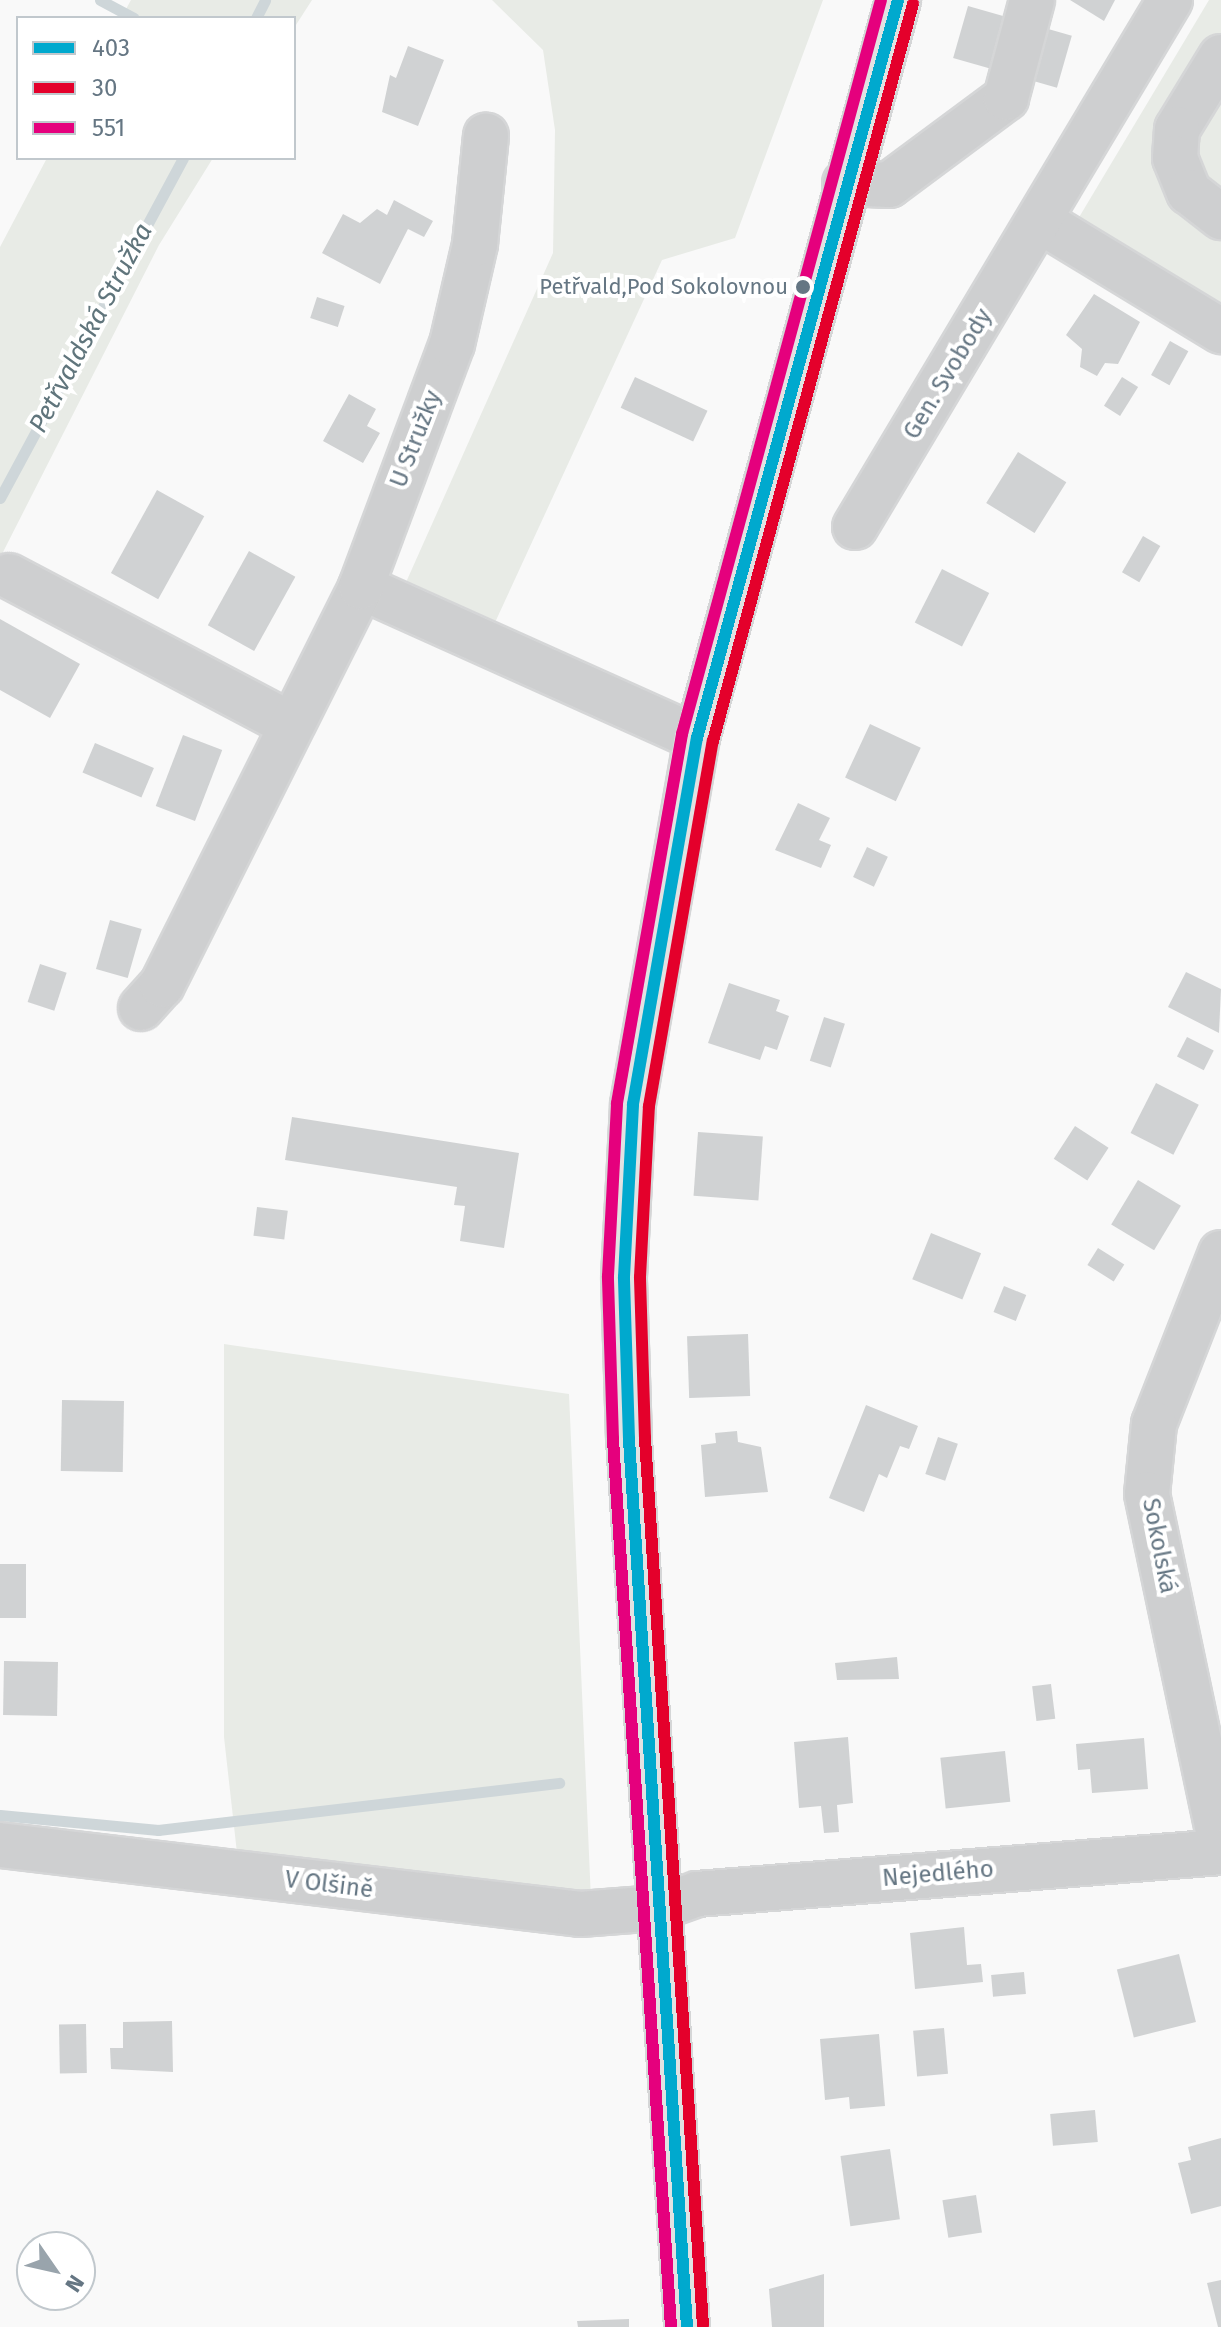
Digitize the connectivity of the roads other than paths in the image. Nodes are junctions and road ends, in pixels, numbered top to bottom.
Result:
1 (898, 0) edge
2 (1032, 0) edge
3 (1170, 0) edge
4 (1221, 57) edge
5 (486, 136) dead end
6 (845, 183) junction
7 (1221, 217) edge
8 (1040, 221) junction
9 (1221, 331) edge
10 (855, 527) dead end
11 (9, 576) dead end
12 (361, 587) junction
13 (288, 723) junction
14 (697, 738) junction
15 (141, 1008) dead end
16 (1221, 1253) edge
17 (0, 1845) edge
18 (1221, 1849) edge
19 (658, 1908) junction
20 (687, 2327) edge

1 - 6 main road
2 - 6 street
3 - 8 street, Gen. Svobody
4 - 7 street
5 - 12 street, U Stružky
6 - 14 main road
8 - 9 street
8 - 10 street, Gen. Svobody
11 - 13 street
12 - 13 street, U Stružky
12 - 14 street
13 - 15 street, U Stružky
14 - 19 main road
16 - 18 street, Sokolská
17 - 19 street, V Olšině
18 - 19 street, Nejedlého
19 - 20 main road

